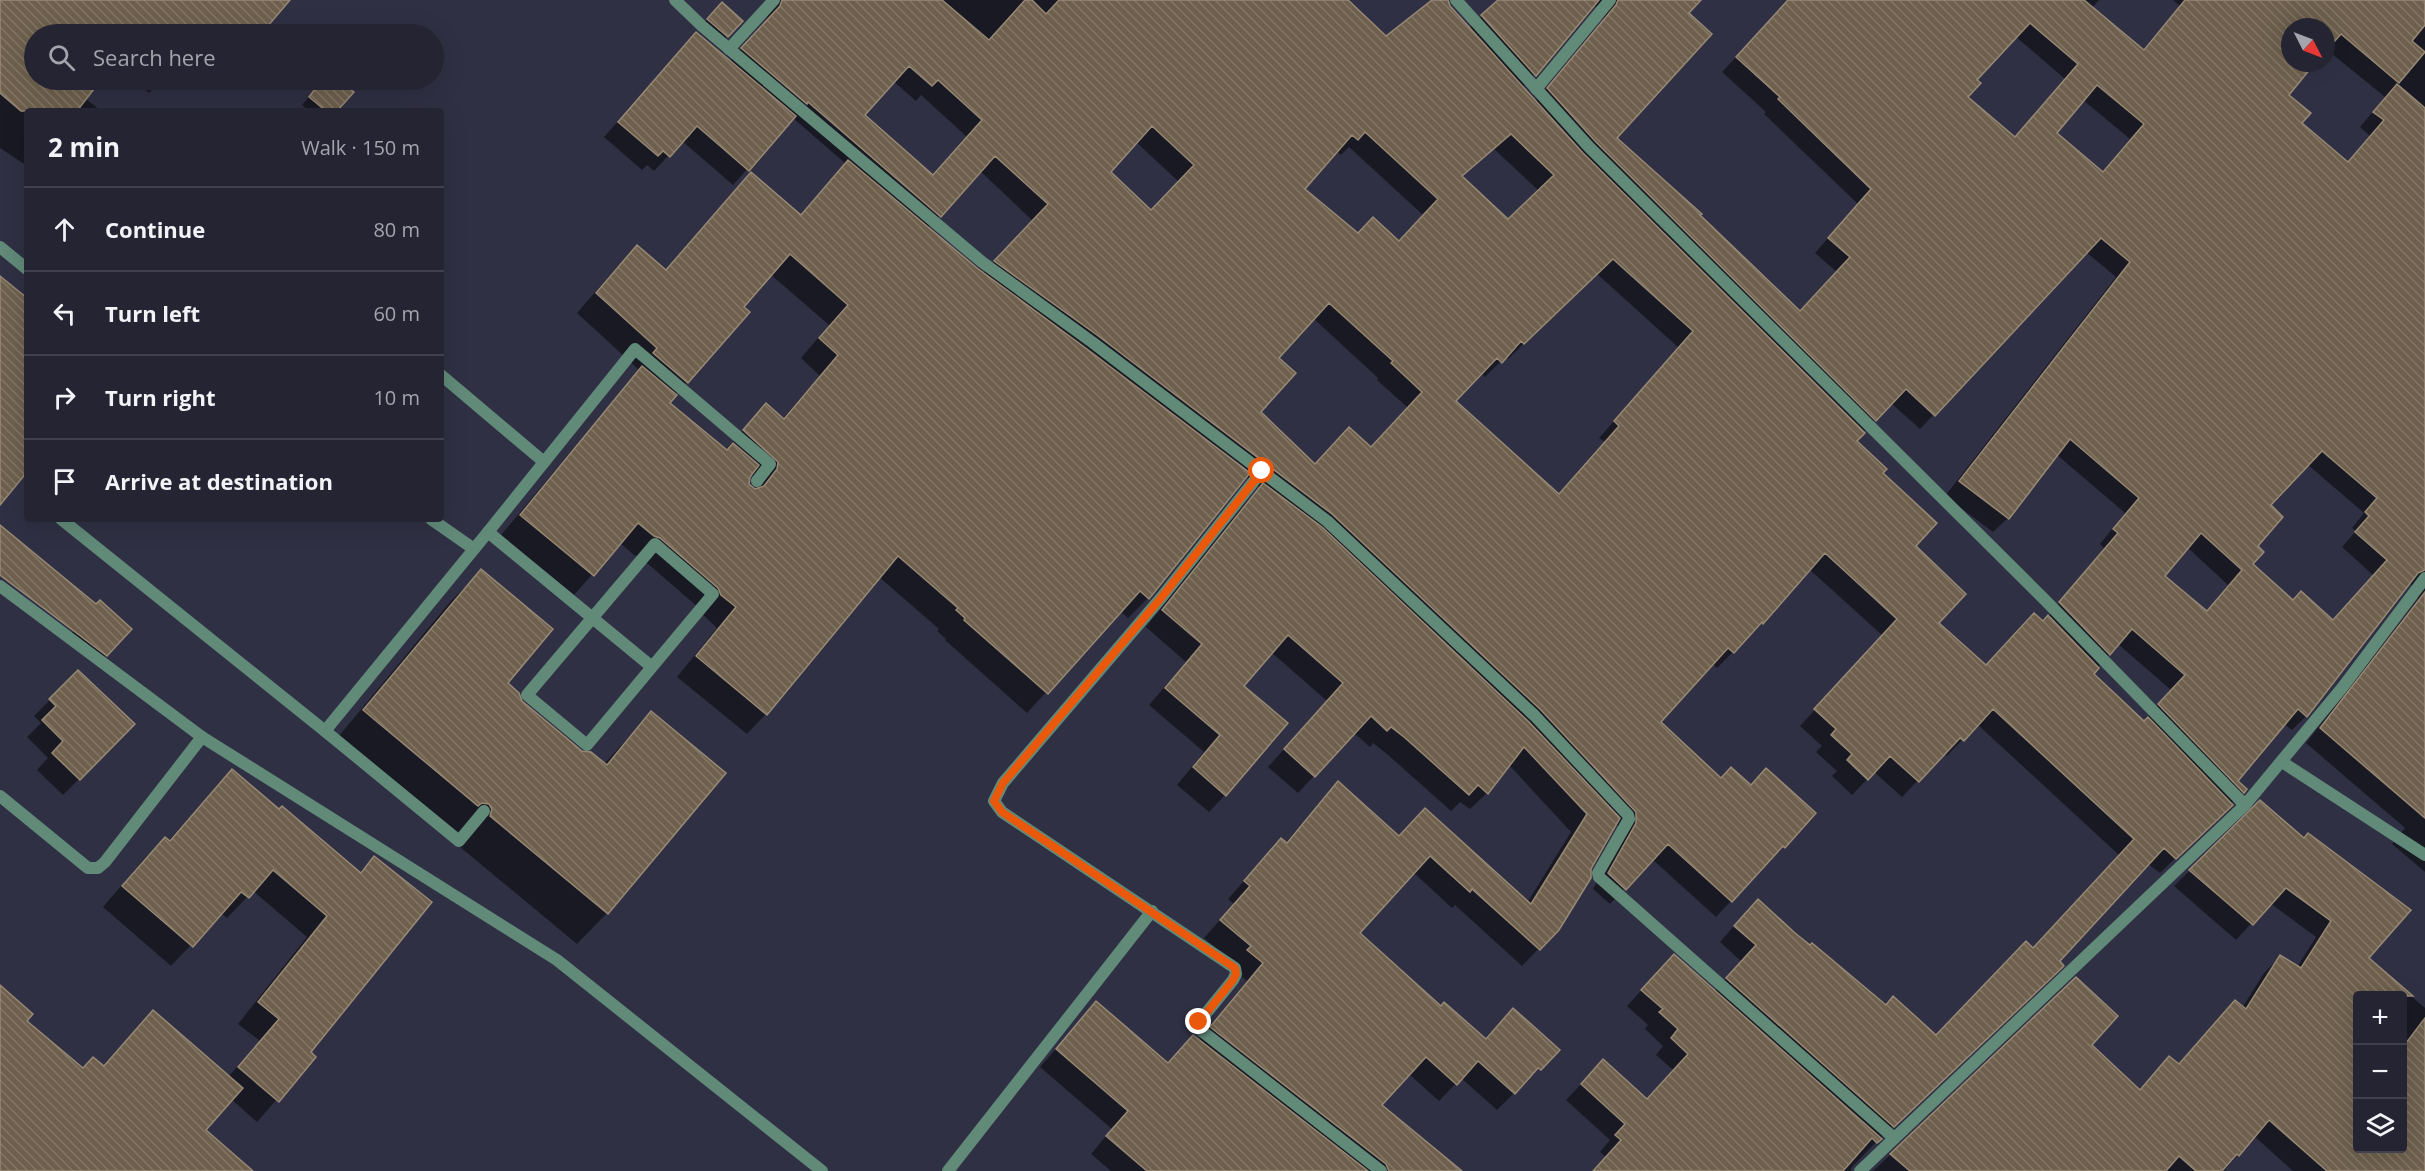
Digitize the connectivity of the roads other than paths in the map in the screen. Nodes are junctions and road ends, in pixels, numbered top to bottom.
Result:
1 (675, 0) edge
2 (774, 0) edge
3 (1456, 0) edge
4 (1611, 0) edge
5 (729, 49) junction
6 (1536, 88) junction
7 (0, 247) edge
8 (24, 267) edge
9 (444, 378) edge
10 (544, 462) junction
11 (1262, 471) junction
12 (757, 481) dead end
13 (65, 522) edge
14 (435, 522) edge
15 (488, 532) junction
16 (474, 549) junction
17 (2425, 578) edge
18 (0, 586) edge
19 (592, 618) junction
20 (652, 666) junction
21 (325, 731) junction
22 (202, 737) junction
23 (2282, 762) junction
24 (0, 796) edge
25 (2245, 805) junction
26 (484, 811) dead end
27 (2425, 855) edge
28 (1152, 911) junction
29 (1894, 1138) junction
30 (822, 1171) edge
31 (948, 1171) edge
32 (1381, 1171) edge
33 (1860, 1171) edge

1 - 5 street
2 - 5 street
3 - 6 street
4 - 6 street
5 - 11 street
6 - 25 street
7 - 8 street
9 - 10 street
10 - 12 street
10 - 15 street
11 - 28 street
11 - 29 street
13 - 21 street
14 - 16 street
15 - 16 street
15 - 19 street
16 - 21 street
17 - 23 street
18 - 22 street
19 - 20 street
19 - 20 street
19 - 20 street
21 - 26 street
22 - 24 street
22 - 30 street
23 - 25 street
23 - 27 street
25 - 29 street
28 - 31 street
28 - 32 street
29 - 33 street

